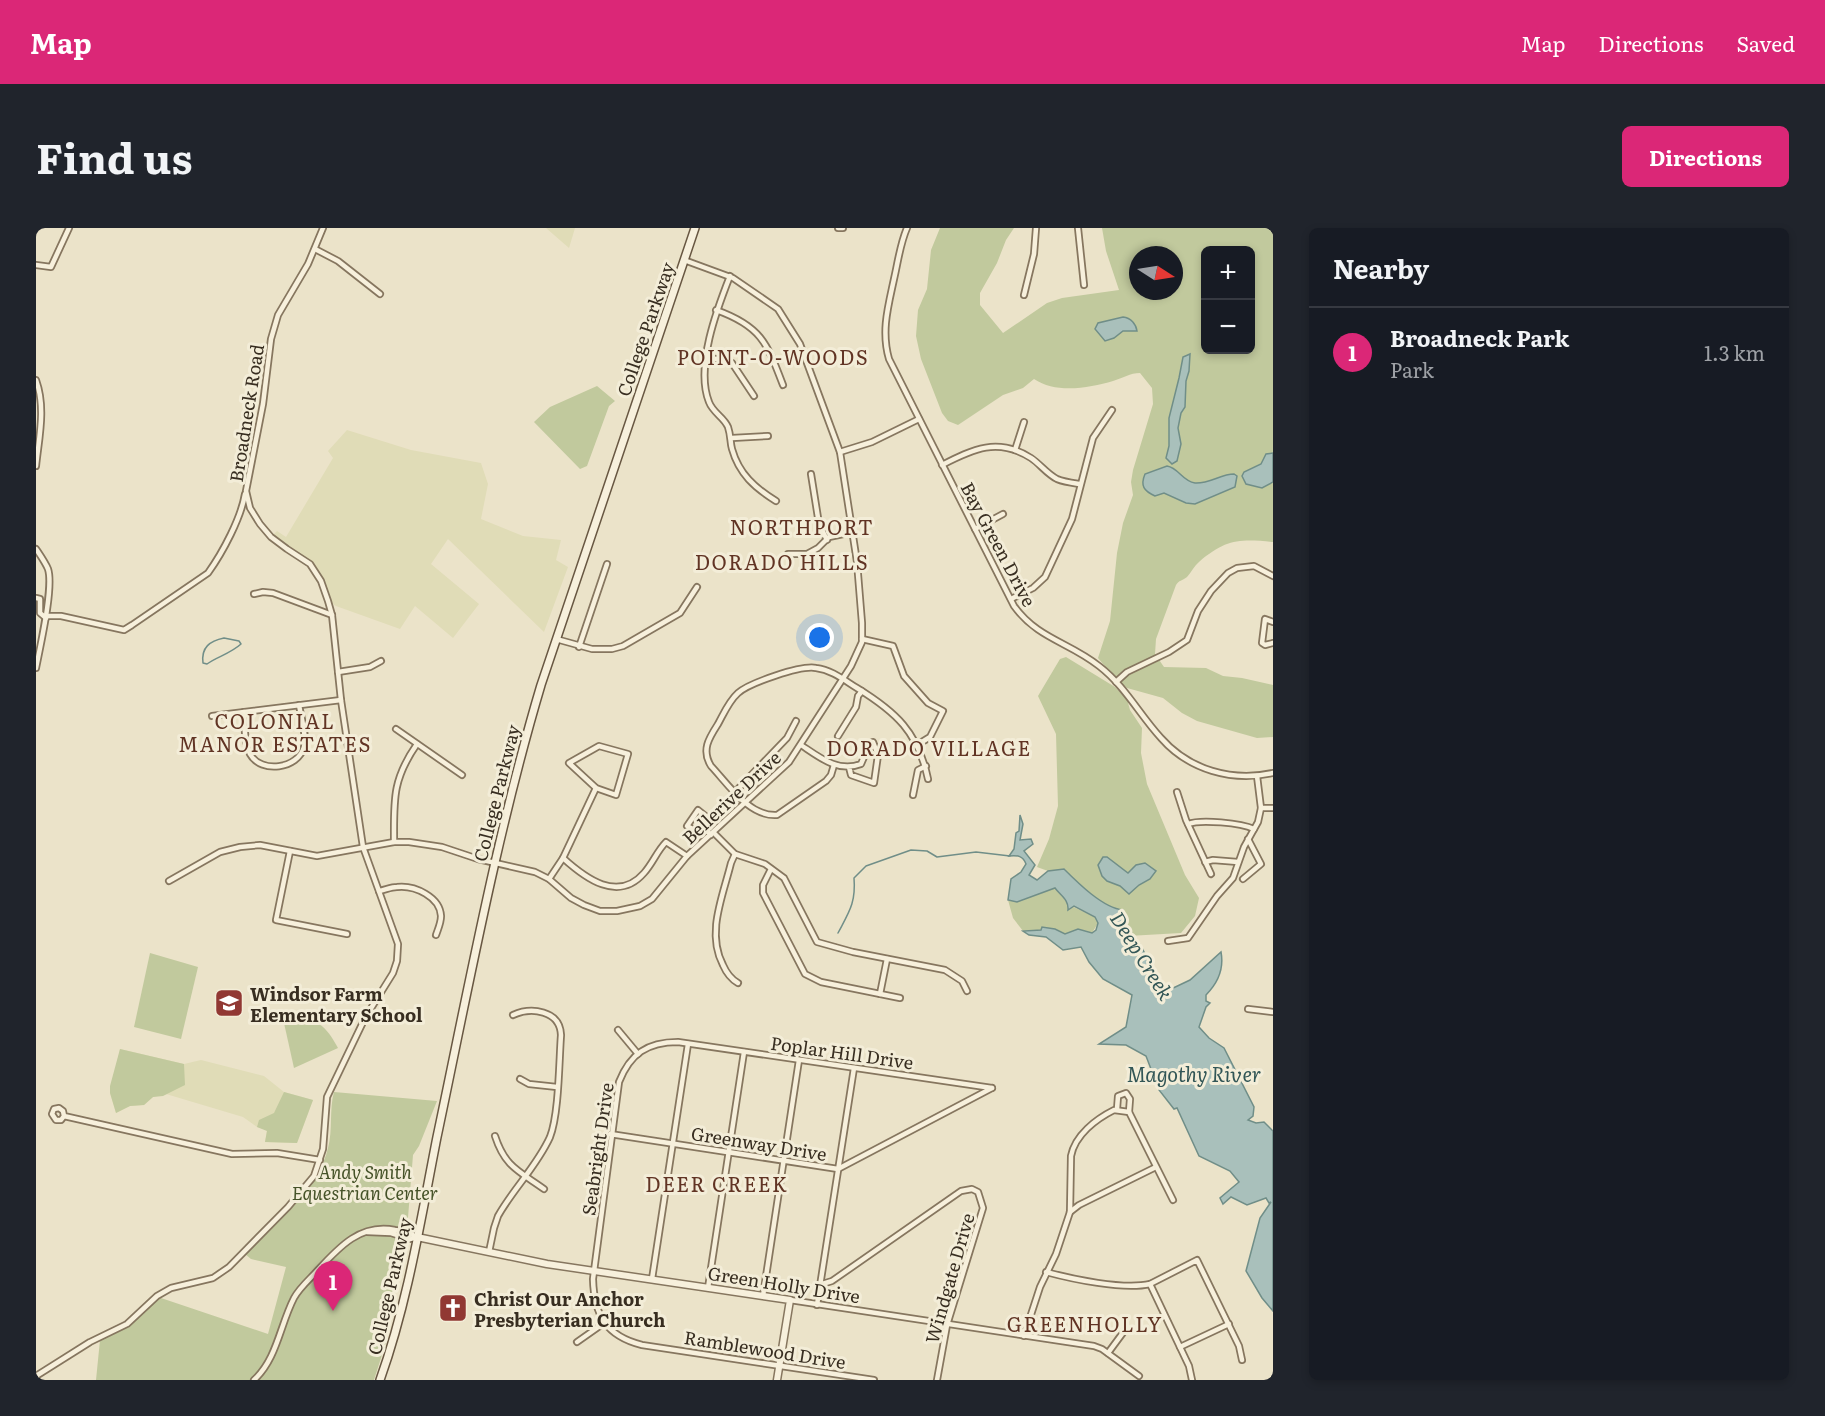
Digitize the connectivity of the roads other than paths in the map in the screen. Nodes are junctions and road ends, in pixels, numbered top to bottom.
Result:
1 (69, 228) edge
2 (323, 228) edge
3 (695, 228) edge
4 (838, 228) edge
5 (843, 228) edge
6 (907, 228) edge
7 (1035, 228) edge
8 (1078, 228) edge
9 (315, 249) junction
10 (684, 260) junction
11 (36, 265) edge
12 (730, 276) junction
13 (1084, 285) dead end
14 (380, 294) dead end
15 (1024, 295) dead end
16 (716, 310) junction
17 (706, 358) junction
18 (36, 380) edge
19 (783, 385) dead end
20 (754, 396) dead end
21 (1112, 410) dead end
22 (919, 418) junction
23 (1024, 422) dead end
24 (768, 436) dead end
25 (732, 438) junction
26 (1015, 450) junction
27 (840, 452) junction
28 (942, 465) junction
29 (36, 466) edge
30 (811, 474) dead end
31 (1080, 484) junction
32 (246, 491) junction
33 (776, 501) dead end
34 (1003, 514) dead end
35 (975, 529) junction
36 (852, 532) junction
37 (827, 540) junction
38 (36, 549) edge
39 (788, 554) dead end
40 (607, 564) dead end
41 (1273, 576) edge
42 (697, 587) dead end
43 (254, 594) dead end
44 (36, 598) edge
45 (1011, 599) junction
46 (332, 615) junction
47 (46, 617) junction
48 (1273, 622) edge
49 (556, 639) junction
50 (862, 639) junction
51 (1273, 642) edge
52 (579, 647) junction
53 (381, 661) dead end
54 (36, 668) edge
55 (338, 672) junction
56 (843, 679) junction
57 (1116, 682) junction
58 (862, 691) junction
59 (341, 700) junction
60 (299, 705) junction
61 (244, 712) junction
62 (212, 716) dead end
63 (796, 722) dead end
64 (396, 729) dead end
65 (838, 736) dead end
66 (417, 744) junction
67 (801, 745) junction
68 (917, 745) junction
69 (834, 765) junction
70 (926, 766) junction
71 (849, 767) junction
72 (1273, 773) edge
73 (462, 775) dead end
74 (1257, 776) junction
75 (928, 779) dead end
76 (596, 788) junction
77 (735, 792) junction
78 (1177, 792) dead end
79 (913, 795) dead end
80 (746, 803) junction
81 (1261, 808) junction
82 (1273, 808) edge
83 (1188, 824) junction
84 (702, 826) junction
85 (1254, 829) junction
86 (712, 834) junction
87 (1248, 839) junction
88 (394, 842) junction
89 (363, 847) junction
90 (290, 851) junction
91 (735, 854) junction
92 (687, 856) junction
93 (563, 858) junction
94 (1205, 862) junction
95 (1238, 862) junction
96 (494, 863) junction
97 (771, 869) junction
98 (1210, 874) dead end
99 (549, 879) junction
100 (1243, 879) dead end
101 (169, 881) dead end
102 (379, 891) junction
103 (347, 934) dead end
104 (436, 935) dead end
105 (1168, 941) dead end
106 (887, 959) junction
107 (738, 983) dead end
108 (967, 991) dead end
109 (880, 994) junction
110 (900, 998) dead end
111 (1248, 1009) dead end
112 (1273, 1012) edge
113 (513, 1016) dead end
114 (618, 1030) dead end
115 (688, 1044) junction
116 (744, 1052) junction
117 (638, 1054) junction
118 (800, 1060) junction
119 (854, 1068) junction
120 (520, 1079) dead end
121 (557, 1087) junction
122 (992, 1088) joint
123 (1117, 1109) junction
124 (1129, 1112) junction
125 (64, 1116) dead end
126 (610, 1134) junction
127 (495, 1136) dead end
128 (672, 1143) junction
129 (728, 1151) junction
130 (320, 1160) junction
131 (784, 1161) junction
132 (1156, 1167) junction
133 (838, 1169) junction
134 (525, 1175) junction
135 (544, 1189) dead end
136 (1173, 1200) dead end
137 (1070, 1212) junction
138 (417, 1237) junction
139 (489, 1252) junction
140 (594, 1271) junction
141 (1046, 1272) junction
142 (652, 1280) junction
143 (1150, 1284) junction
144 (819, 1285) junction
145 (708, 1288) junction
146 (762, 1296) junction
147 (790, 1300) junction
148 (817, 1305) junction
149 (604, 1323) junction
150 (1229, 1324) junction
151 (946, 1325) junction
152 (1125, 1330) dead end
153 (1024, 1336) junction
154 (577, 1342) dead end
155 (1180, 1347) junction
156 (1108, 1353) junction
157 (1242, 1360) dead end
158 (779, 1365) junction
159 (36, 1376) edge
160 (1139, 1376) dead end
161 (254, 1380) edge
162 (380, 1380) edge
163 (777, 1380) edge
164 (874, 1380) edge
165 (937, 1380) edge
166 (1192, 1380) edge

1 - 11 street
2 - 9 street, Broadneck Road
3 - 10 main road, College Parkway
4 - 5 street
6 - 22 street, Bay Green Drive
7 - 15 street
8 - 13 street
9 - 14 street
9 - 32 street, Broadneck Road
10 - 12 street, Bellerive Drive
10 - 49 main road, College Parkway
12 - 16 street
12 - 27 street, Bellerive Drive
16 - 17 street
16 - 19 street
17 - 20 street
17 - 25 street
18 - 29 street
21 - 31 street
22 - 27 street
22 - 28 street, Bay Green Drive
23 - 26 street
24 - 25 street
25 - 33 street
26 - 28 street
26 - 31 street
27 - 36 street, Bellerive Drive
28 - 35 street, Bay Green Drive
30 - 37 street
31 - 45 street
32 - 46 street, Broadneck Road
32 - 47 street
34 - 35 street
35 - 45 street, Bay Green Drive
36 - 37 street
36 - 50 street, Bellerive Drive
37 - 39 street
38 - 47 street
40 - 52 street
41 - 57 street
42 - 52 street
43 - 46 street
44 - 47 street
45 - 57 street, Bay Green Drive
46 - 55 street, Broadneck Road
47 - 54 street
48 - 51 street
49 - 52 street
49 - 96 main road, College Parkway
50 - 56 street, Bellerive Drive
50 - 68 street
53 - 55 street
55 - 59 street, Broadneck Road
56 - 58 street
56 - 67 street, Bellerive Drive
56 - 77 street
57 - 74 street, Bay Green Drive
58 - 65 street
58 - 68 street
59 - 60 street
59 - 89 street, Broadneck Road
60 - 61 street
60 - 61 street
61 - 62 street
63 - 77 street
64 - 66 street
66 - 73 street
66 - 88 street
67 - 69 street
67 - 80 street, Bellerive Drive
68 - 70 street
69 - 71 street
69 - 80 street
70 - 75 street
70 - 79 street
71 - 71 street
72 - 74 street, Bay Green Drive
74 - 81 street
76 - 76 street
76 - 93 street
77 - 80 street
78 - 83 street
80 - 86 street, Bellerive Drive
81 - 82 street
81 - 85 street
83 - 85 street
83 - 94 street
84 - 84 street
84 - 86 street
85 - 87 street
86 - 91 street
86 - 92 street, Bellerive Drive
87 - 95 street
87 - 100 street
88 - 89 street, Bellerive Drive
88 - 96 street, Bellerive Drive
89 - 90 street, Bellerive Drive
89 - 102 street, Broadneck Road
90 - 101 street, Bellerive Drive
90 - 103 street
91 - 97 street
91 - 107 street
92 - 93 street
92 - 99 street, Bellerive Drive
93 - 99 street
94 - 95 street
94 - 98 street
95 - 105 street
96 - 99 street, Bellerive Drive
96 - 138 main road, College Parkway
97 - 106 street
97 - 109 street
102 - 104 street
102 - 130 street, Broadneck Road
106 - 108 street
106 - 109 street
109 - 110 street
111 - 112 street
113 - 121 street
114 - 117 street
115 - 116 street, Poplar Hill Drive
115 - 117 street
115 - 128 street
116 - 118 street, Poplar Hill Drive
116 - 129 street
117 - 126 street, Seabright Drive
118 - 119 street, Poplar Hill Drive
118 - 131 street
119 - 122 street, Poplar Hill Drive
119 - 133 street
120 - 121 street
121 - 134 street
122 - 133 street, Greenway Drive
123 - 124 street
123 - 124 street
123 - 137 street
124 - 132 street
125 - 130 street
126 - 128 street, Greenway Drive
126 - 140 street, Seabright Drive
127 - 134 street
128 - 129 street, Greenway Drive
128 - 142 street
129 - 131 street, Greenway Drive
129 - 145 street
130 - 159 street, Broadneck Road
131 - 133 street, Greenway Drive
131 - 146 street
132 - 136 street
132 - 137 street
133 - 144 street
134 - 135 street
134 - 139 street
137 - 141 street
138 - 139 street, Green Holly Drive
138 - 161 street
138 - 162 main road, College Parkway
139 - 140 street, Green Holly Drive
140 - 142 street, Green Holly Drive
140 - 149 street
141 - 143 street
141 - 153 street
142 - 145 street, Green Holly Drive
143 - 150 street
143 - 155 street
144 - 148 street
144 - 151 street, Windgate Drive
145 - 146 street, Green Holly Drive
146 - 147 street, Green Holly Drive
147 - 148 street, Green Holly Drive
147 - 158 street
148 - 151 street, Green Holly Drive
149 - 154 street
149 - 158 street, Ramblewood Drive
150 - 155 street
150 - 157 street
151 - 153 street, Green Holly Drive
151 - 165 street, Windgate Drive
152 - 156 street
153 - 156 street, Green Holly Drive
155 - 166 street
156 - 160 street, Green Holly Drive
158 - 163 street
158 - 164 street, Ramblewood Drive

